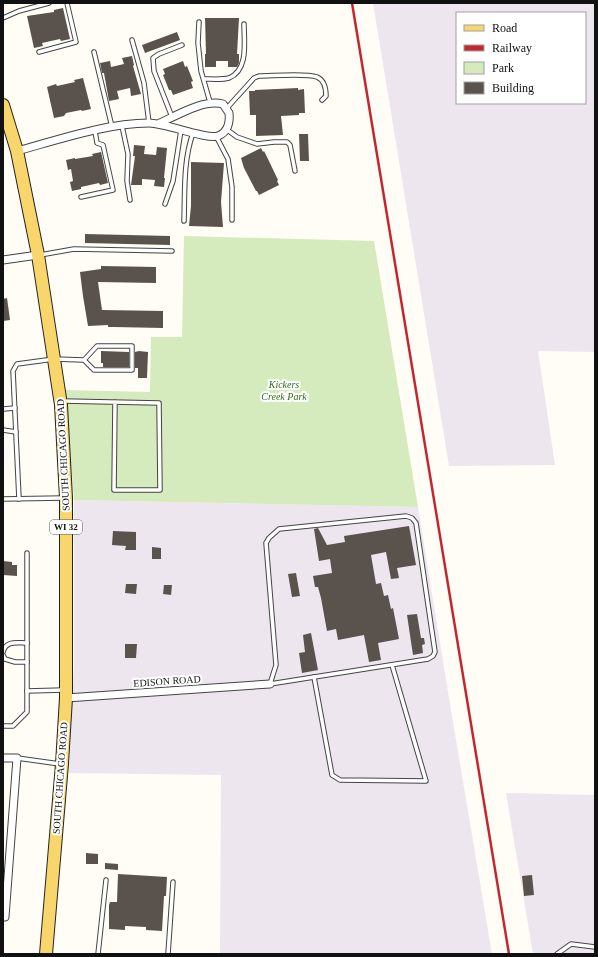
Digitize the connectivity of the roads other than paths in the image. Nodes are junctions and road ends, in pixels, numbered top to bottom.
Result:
1 (49, 3) edge
2 (67, 3) edge
3 (3, 18) edge
4 (199, 22) dead end
5 (244, 24) dead end
6 (132, 40) dead end
7 (182, 45) dead end
8 (38, 52) dead end
9 (94, 52) dead end
10 (204, 79) junction
11 (322, 100) dead end
12 (210, 102) junction
13 (3, 105) edge
14 (227, 108) junction
15 (172, 117) junction
16 (149, 123) junction
17 (158, 124) junction
18 (122, 126) junction
19 (112, 127) junction
20 (181, 129) junction
21 (226, 130) junction
22 (95, 131) junction
23 (194, 132) junction
24 (216, 136) junction
25 (17, 151) junction
26 (295, 171) dead end
27 (81, 197) dead end
28 (130, 200) dead end
29 (165, 204) dead end
30 (232, 220) dead end
31 (184, 221) dead end
32 (172, 251) dead end
33 (38, 255) junction
34 (3, 260) edge
35 (54, 359) junction
36 (84, 360) junction
37 (60, 401) junction
38 (115, 402) junction
39 (15, 408) junction
40 (3, 409) edge
41 (3, 430) edge
42 (16, 432) junction
43 (66, 498) junction
44 (3, 499) edge
45 (19, 499) junction
46 (27, 553) dead end
47 (27, 643) junction
48 (3, 653) edge
49 (27, 662) junction
50 (392, 665) junction
51 (314, 677) junction
52 (270, 684) junction
53 (27, 691) junction
54 (66, 694) junction
55 (3, 726) edge
56 (3, 758) edge
57 (17, 758) junction
58 (62, 764) junction
59 (106, 880) dead end
60 (173, 882) dead end
61 (3, 917) edge
62 (595, 947) edge
63 (46, 954) edge
64 (98, 954) edge
65 (168, 954) edge
66 (557, 954) edge

1 - 3 lane
2 - 8 lane
4 - 10 lane
5 - 10 lane
6 - 16 lane
7 - 15 lane
9 - 19 lane
10 - 12 lane
11 - 14 lane
12 - 14 street
12 - 15 street
13 - 25 main road, SOUTH CHICAGO ROAD / WI 32
14 - 21 street
15 - 17 street
16 - 17 street
16 - 18 street
17 - 20 street
18 - 19 street
18 - 28 lane
19 - 22 street
20 - 23 street
20 - 29 lane
21 - 24 street
21 - 26 lane
22 - 25 street
22 - 27 lane
23 - 24 street
23 - 31 lane
24 - 30 lane
25 - 33 main road, SOUTH CHICAGO ROAD / WI 32
32 - 33 lane
33 - 34 street
33 - 35 main road, SOUTH CHICAGO ROAD / WI 32
35 - 36 lane
35 - 37 main road, SOUTH CHICAGO ROAD / WI 32
35 - 39 lane
36 - 36 lane
37 - 38 lane
37 - 43 main road, SOUTH CHICAGO ROAD / WI 32
38 - 38 lane
39 - 40 lane
39 - 42 lane
41 - 42 lane
42 - 45 lane
43 - 45 lane
43 - 54 main road, SOUTH CHICAGO ROAD / WI 32
44 - 45 lane
46 - 47 lane
47 - 48 lane
47 - 49 lane
48 - 49 lane
49 - 53 lane
50 - 51 lane
50 - 51 lane
50 - 52 lane
51 - 52 lane
52 - 54 street, EDISON ROAD
53 - 54 lane
53 - 55 lane
54 - 58 main road, SOUTH CHICAGO ROAD / WI 32
56 - 57 street
57 - 58 lane
57 - 61 street
58 - 63 main road, SOUTH CHICAGO ROAD / WI 32
59 - 64 lane
60 - 65 lane
62 - 66 lane

